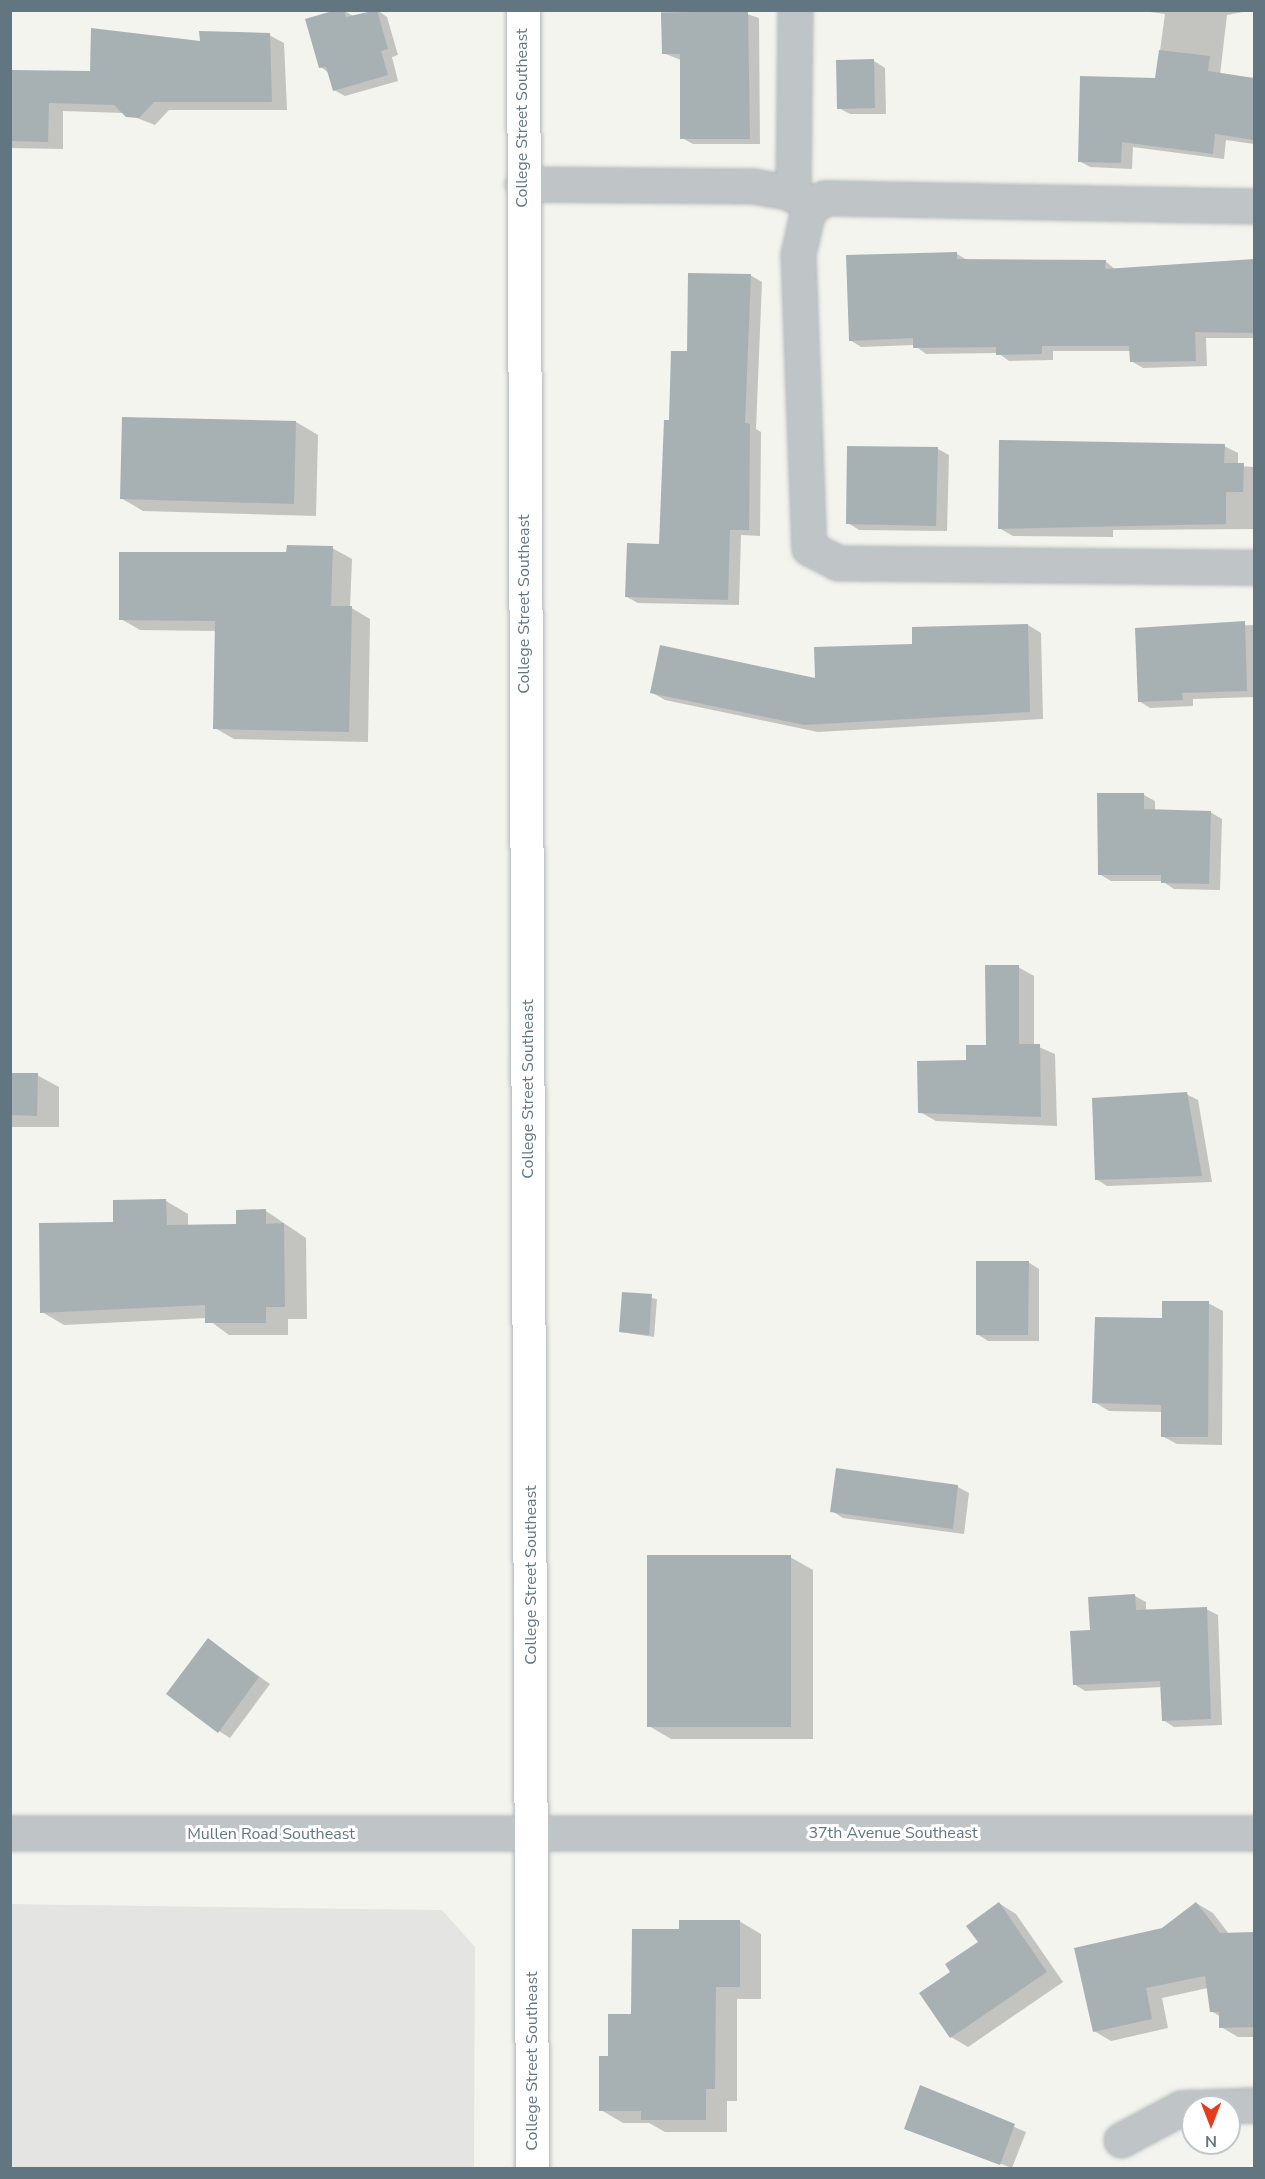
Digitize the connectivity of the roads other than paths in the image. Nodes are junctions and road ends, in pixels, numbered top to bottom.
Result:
1 (522, 10) edge
2 (795, 10) edge
3 (522, 184) junction
4 (804, 200) junction
5 (1254, 206) edge
6 (1254, 567) edge
7 (10, 1833) edge
8 (532, 1833) junction
9 (1254, 1833) edge
10 (1181, 2108) edge
11 (1121, 2140) dead end
12 (532, 2169) edge

1 - 3 main road, College Street Southeast
2 - 4 street
3 - 4 street
3 - 8 main road, College Street Southeast
4 - 5 street
4 - 6 street
7 - 8 street, Mullen Road Southeast
8 - 9 street, 37th Avenue Southeast
8 - 12 main road, College Street Southeast
10 - 11 street

